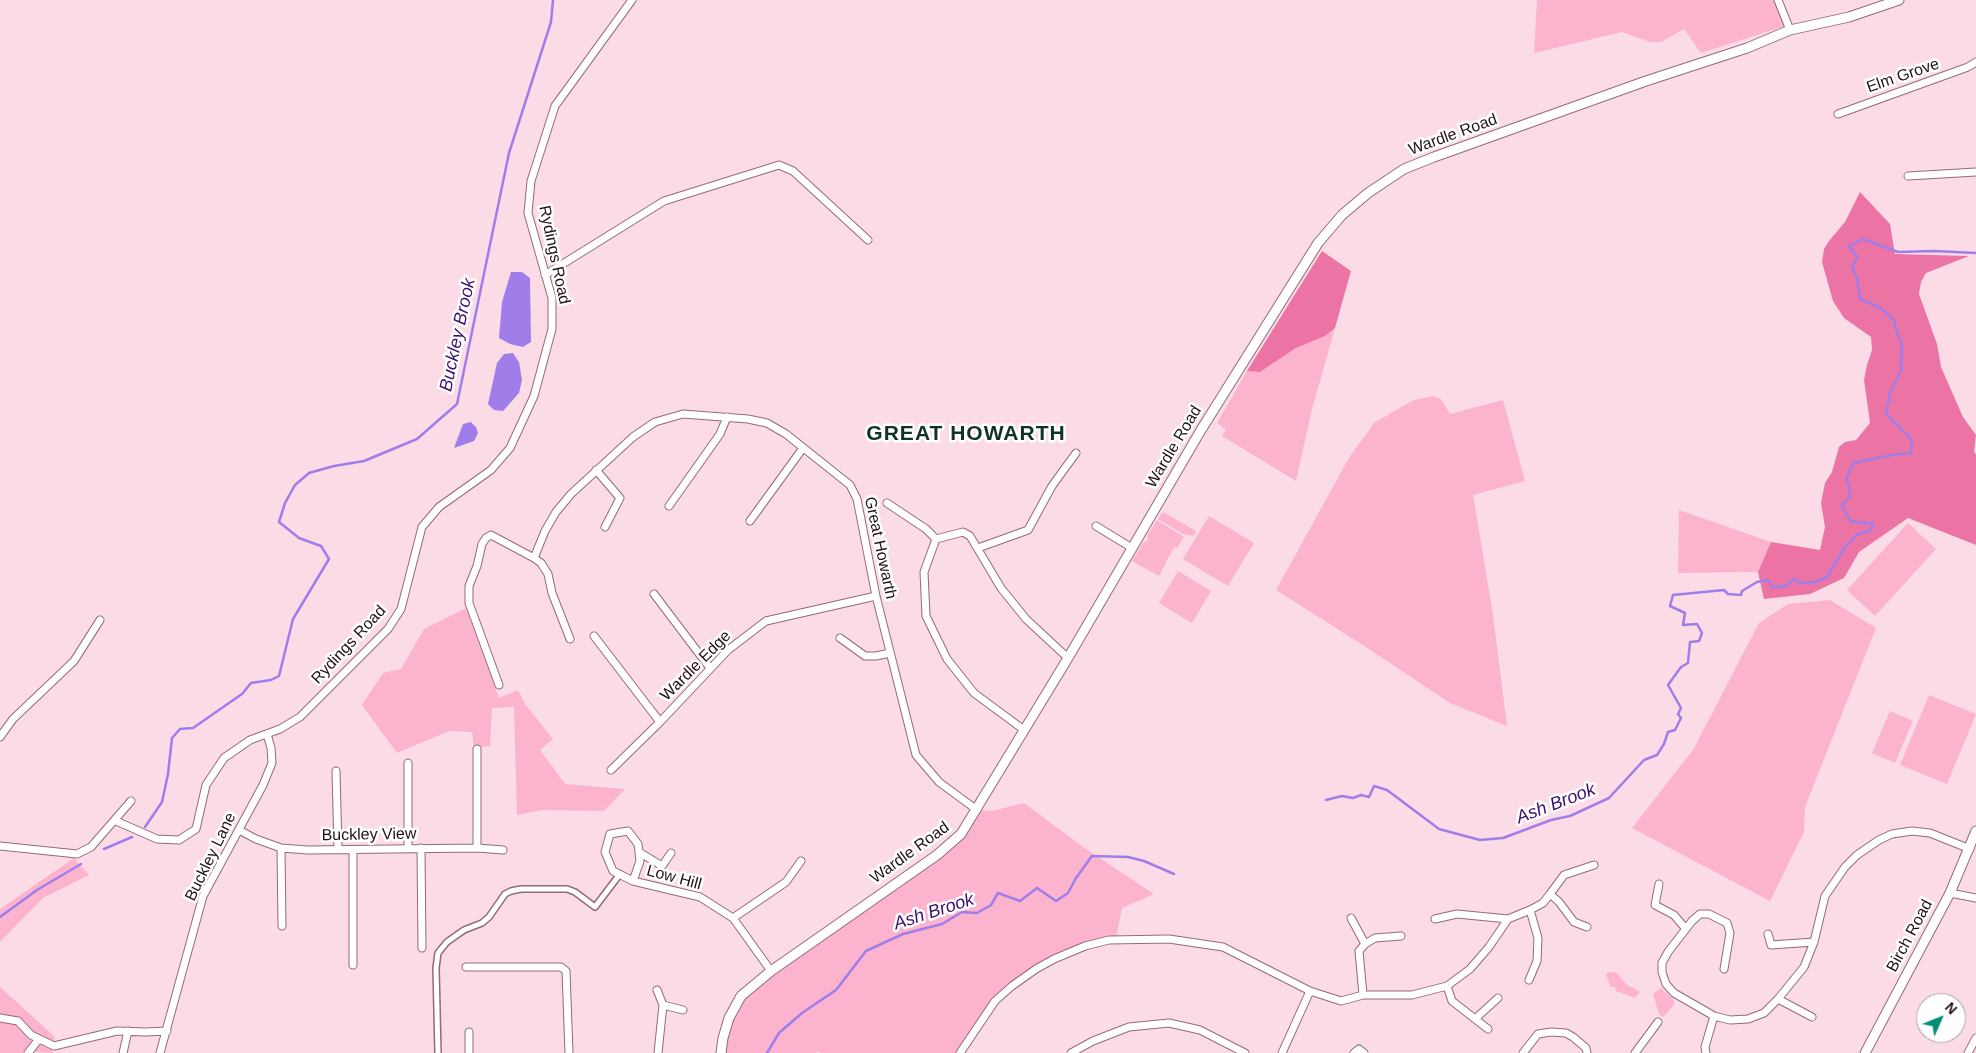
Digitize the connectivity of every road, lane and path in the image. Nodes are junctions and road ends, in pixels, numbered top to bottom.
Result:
1 (632, 0) edge
2 (1778, 0) edge
3 (1899, 0) edge
4 (1792, 30) junction
5 (1976, 62) edge
6 (1838, 114) dead end
7 (1976, 172) edge
8 (1908, 176) dead end
9 (868, 240) dead end
10 (546, 275) junction
11 (727, 418) junction
12 (803, 448) junction
13 (1076, 453) dead end
14 (596, 470) junction
15 (887, 503) dead end
16 (669, 506) dead end
17 (750, 521) dead end
18 (1096, 526) dead end
19 (605, 527) dead end
20 (936, 539) junction
21 (978, 548) junction
22 (1132, 548) junction
23 (534, 558) junction
24 (654, 594) dead end
25 (876, 596) junction
26 (100, 620) dead end
27 (594, 636) dead end
28 (840, 638) dead end
29 (570, 639) dead end
30 (890, 653) junction
31 (1068, 658) junction
32 (710, 668) junction
33 (499, 685) dead end
34 (660, 722) junction
35 (1024, 730) junction
36 (266, 734) junction
37 (0, 737) edge
38 (477, 749) dead end
39 (408, 763) dead end
40 (611, 770) dead end
41 (336, 771) dead end
42 (131, 801) dead end
43 (977, 810) junction
44 (116, 821) junction
45 (239, 830) junction
46 (1976, 830) edge
47 (0, 846) edge
48 (281, 848) junction
49 (408, 848) junction
50 (421, 848) junction
51 (477, 848) junction
52 (338, 849) junction
53 (1970, 849) junction
54 (353, 850) junction
55 (503, 850) dead end
56 (639, 852) junction
57 (671, 853) dead end
58 (801, 861) dead end
59 (1594, 865) dead end
60 (620, 874) junction
61 (633, 881) junction
62 (1659, 884) dead end
63 (1950, 893) junction
64 (1550, 894) junction
65 (1976, 898) edge
66 (1530, 910) junction
67 (733, 918) junction
68 (1351, 918) dead end
69 (1435, 919) dead end
70 (1508, 919) junction
71 (282, 926) dead end
72 (1587, 928) dead end
73 (1686, 929) junction
74 (1768, 934) dead end
75 (1401, 936) dead end
76 (1814, 942) junction
77 (1365, 944) junction
78 (422, 948) dead end
79 (353, 965) dead end
80 (466, 967) dead end
81 (1724, 969) dead end
82 (771, 971) junction
83 (1529, 980) dead end
84 (1448, 986) junction
85 (657, 990) dead end
86 (1310, 991) junction
87 (1363, 995) junction
88 (1498, 998) dead end
89 (1778, 999) junction
90 (663, 1005) junction
91 (683, 1010) dead end
92 (1714, 1016) junction
93 (1812, 1016) dead end
94 (0, 1018) edge
95 (1475, 1019) junction
96 (1658, 1022) dead end
97 (1488, 1029) dead end
98 (128, 1031) junction
99 (167, 1031) junction
100 (469, 1032) dead end
101 (1976, 1038) edge
102 (40, 1039) junction
103 (28, 1053) edge
104 (123, 1053) edge
105 (160, 1053) edge
106 (438, 1053) edge
107 (469, 1053) edge
108 (569, 1053) edge
109 (658, 1053) edge
110 (720, 1053) edge
111 (960, 1053) edge
112 (1071, 1053) edge
113 (1245, 1053) edge
114 (1282, 1053) edge
115 (1354, 1053) edge
116 (1364, 1053) edge
117 (1523, 1053) edge
118 (1587, 1053) edge
119 (1635, 1053) edge
120 (1706, 1053) edge
121 (1865, 1053) edge
122 (1968, 1053) edge

1 - 10 street, Rydings Road
2 - 4 street
3 - 4 street, Wardle Road
4 - 22 street, Wardle Road
5 - 6 street, Elm Grove
7 - 8 street
9 - 10 street
10 - 36 street, Rydings Road
11 - 12 street, Great Howarth
11 - 14 street, Great Howarth
11 - 16 street
12 - 17 street
12 - 25 street, Great Howarth
13 - 21 street
14 - 19 street
14 - 23 street, Great Howarth
15 - 20 street
18 - 22 street
20 - 21 street
20 - 35 street
21 - 31 street
22 - 31 street, Wardle Road
23 - 29 street
23 - 33 street
24 - 32 street
25 - 30 street, Great Howarth
25 - 32 street, Wardle Edge
26 - 37 street
27 - 34 street
28 - 30 street
30 - 43 street, Great Howarth
31 - 35 street, Wardle Road
32 - 34 street, Wardle Edge
34 - 40 street, Wardle Edge
35 - 43 street, Wardle Road
36 - 44 street, Rydings Road
36 - 45 street, Buckley Lane
38 - 51 street
39 - 49 street
41 - 52 street
42 - 44 street
43 - 82 street, Wardle Road
44 - 47 street
45 - 48 street, Buckley View
45 - 99 street, Buckley Lane
46 - 53 street, Birch Road
48 - 52 street, Buckley View
48 - 71 street
49 - 50 street, Buckley View
49 - 54 street, Buckley View
50 - 51 street, Buckley View
50 - 78 street
51 - 55 street, Buckley View
52 - 54 street, Buckley View
53 - 63 street, Birch Road
53 - 76 street
54 - 79 street
56 - 57 street
56 - 60 street, Low Hill
56 - 61 street, Low Hill
58 - 67 street
59 - 64 street
60 - 61 street, Low Hill
60 - 106 street
61 - 67 street, Low Hill
62 - 73 street
63 - 65 street
63 - 121 street, Birch Road
64 - 66 street
64 - 72 street
66 - 70 street
66 - 83 street
67 - 82 street, Low Hill
68 - 77 street
69 - 70 street
70 - 84 street
73 - 81 street
73 - 92 street
74 - 76 street
75 - 77 street
76 - 89 street
77 - 87 street
80 - 108 street
82 - 110 street, Wardle Road
84 - 87 street
84 - 95 street
85 - 90 street
86 - 87 street
86 - 111 street
86 - 114 street
88 - 95 street
89 - 92 street
89 - 93 street
90 - 91 street
90 - 109 street
92 - 120 street
94 - 102 street
95 - 97 street
96 - 119 street
98 - 99 street
98 - 102 street
98 - 104 street
99 - 105 street, Buckley Lane
100 - 107 street
101 - 122 street
102 - 103 street
112 - 113 street
115 - 116 street
117 - 118 street

